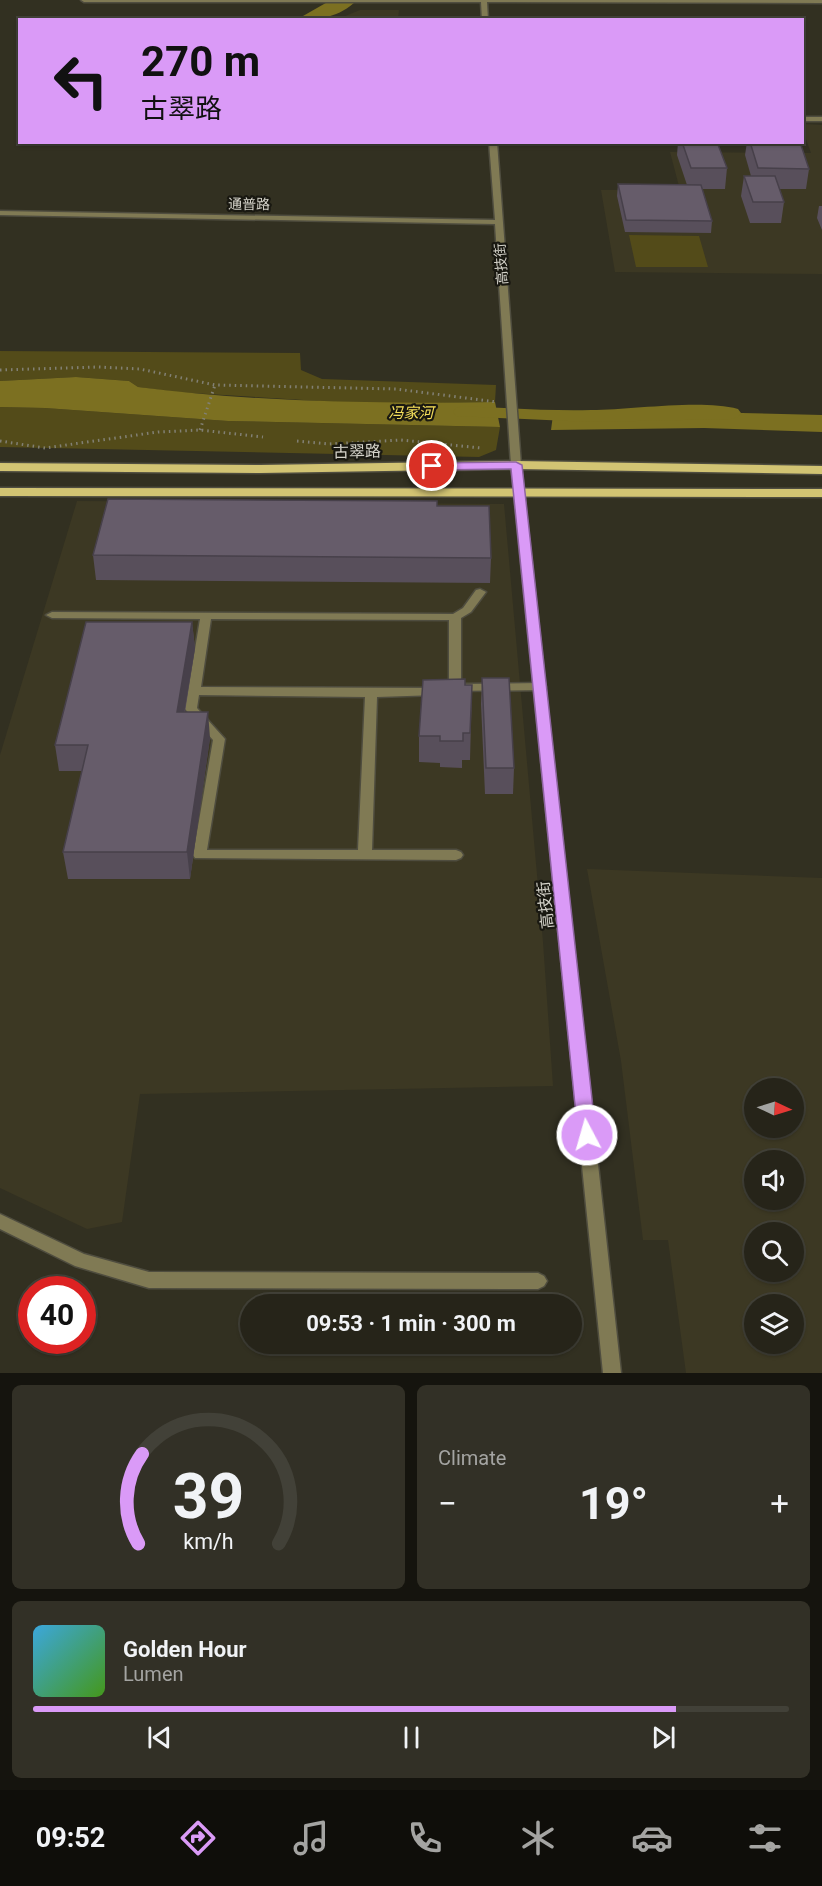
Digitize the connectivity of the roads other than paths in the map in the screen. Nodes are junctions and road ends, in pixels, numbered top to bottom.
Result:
1 (84, 0) edge
2 (247, 0) edge
3 (314, 0) edge
4 (378, 1) edge
5 (484, 1) edge
6 (822, 2) edge
7 (485, 18) edge
8 (804, 119) edge
9 (822, 119) edge
10 (493, 144) edge
11 (0, 213) edge
12 (498, 222) junction
13 (516, 465) junction
14 (0, 467) edge
15 (822, 470) edge
16 (0, 492) edge
17 (519, 493) junction
18 (822, 493) edge
19 (480, 592) dead end
20 (52, 615) dead end
21 (206, 616) junction
22 (455, 617) junction
23 (540, 687) junction
24 (454, 688) junction
25 (195, 691) junction
26 (371, 693) junction
27 (365, 855) junction
28 (456, 855) dead end
29 (0, 1221) edge
30 (538, 1281) dead end
31 (612, 1373) edge

1 - 2 street
2 - 3 street
3 - 4 street
4 - 5 street
5 - 6 street
5 - 7 street
8 - 9 street
10 - 12 street, 高技街
11 - 12 street, 通普路
12 - 13 street, 高技街
13 - 14 main road, 古翠路
13 - 15 main road, 古翠路
13 - 17 street, 高技街
16 - 17 main road
17 - 18 main road
17 - 23 street, 高技街
19 - 22 street
20 - 21 street
21 - 22 street
21 - 25 street
22 - 24 street
23 - 24 street
23 - 31 street, 高技街
24 - 26 street
25 - 26 street
25 - 27 street
26 - 27 street
27 - 28 street
29 - 30 street

